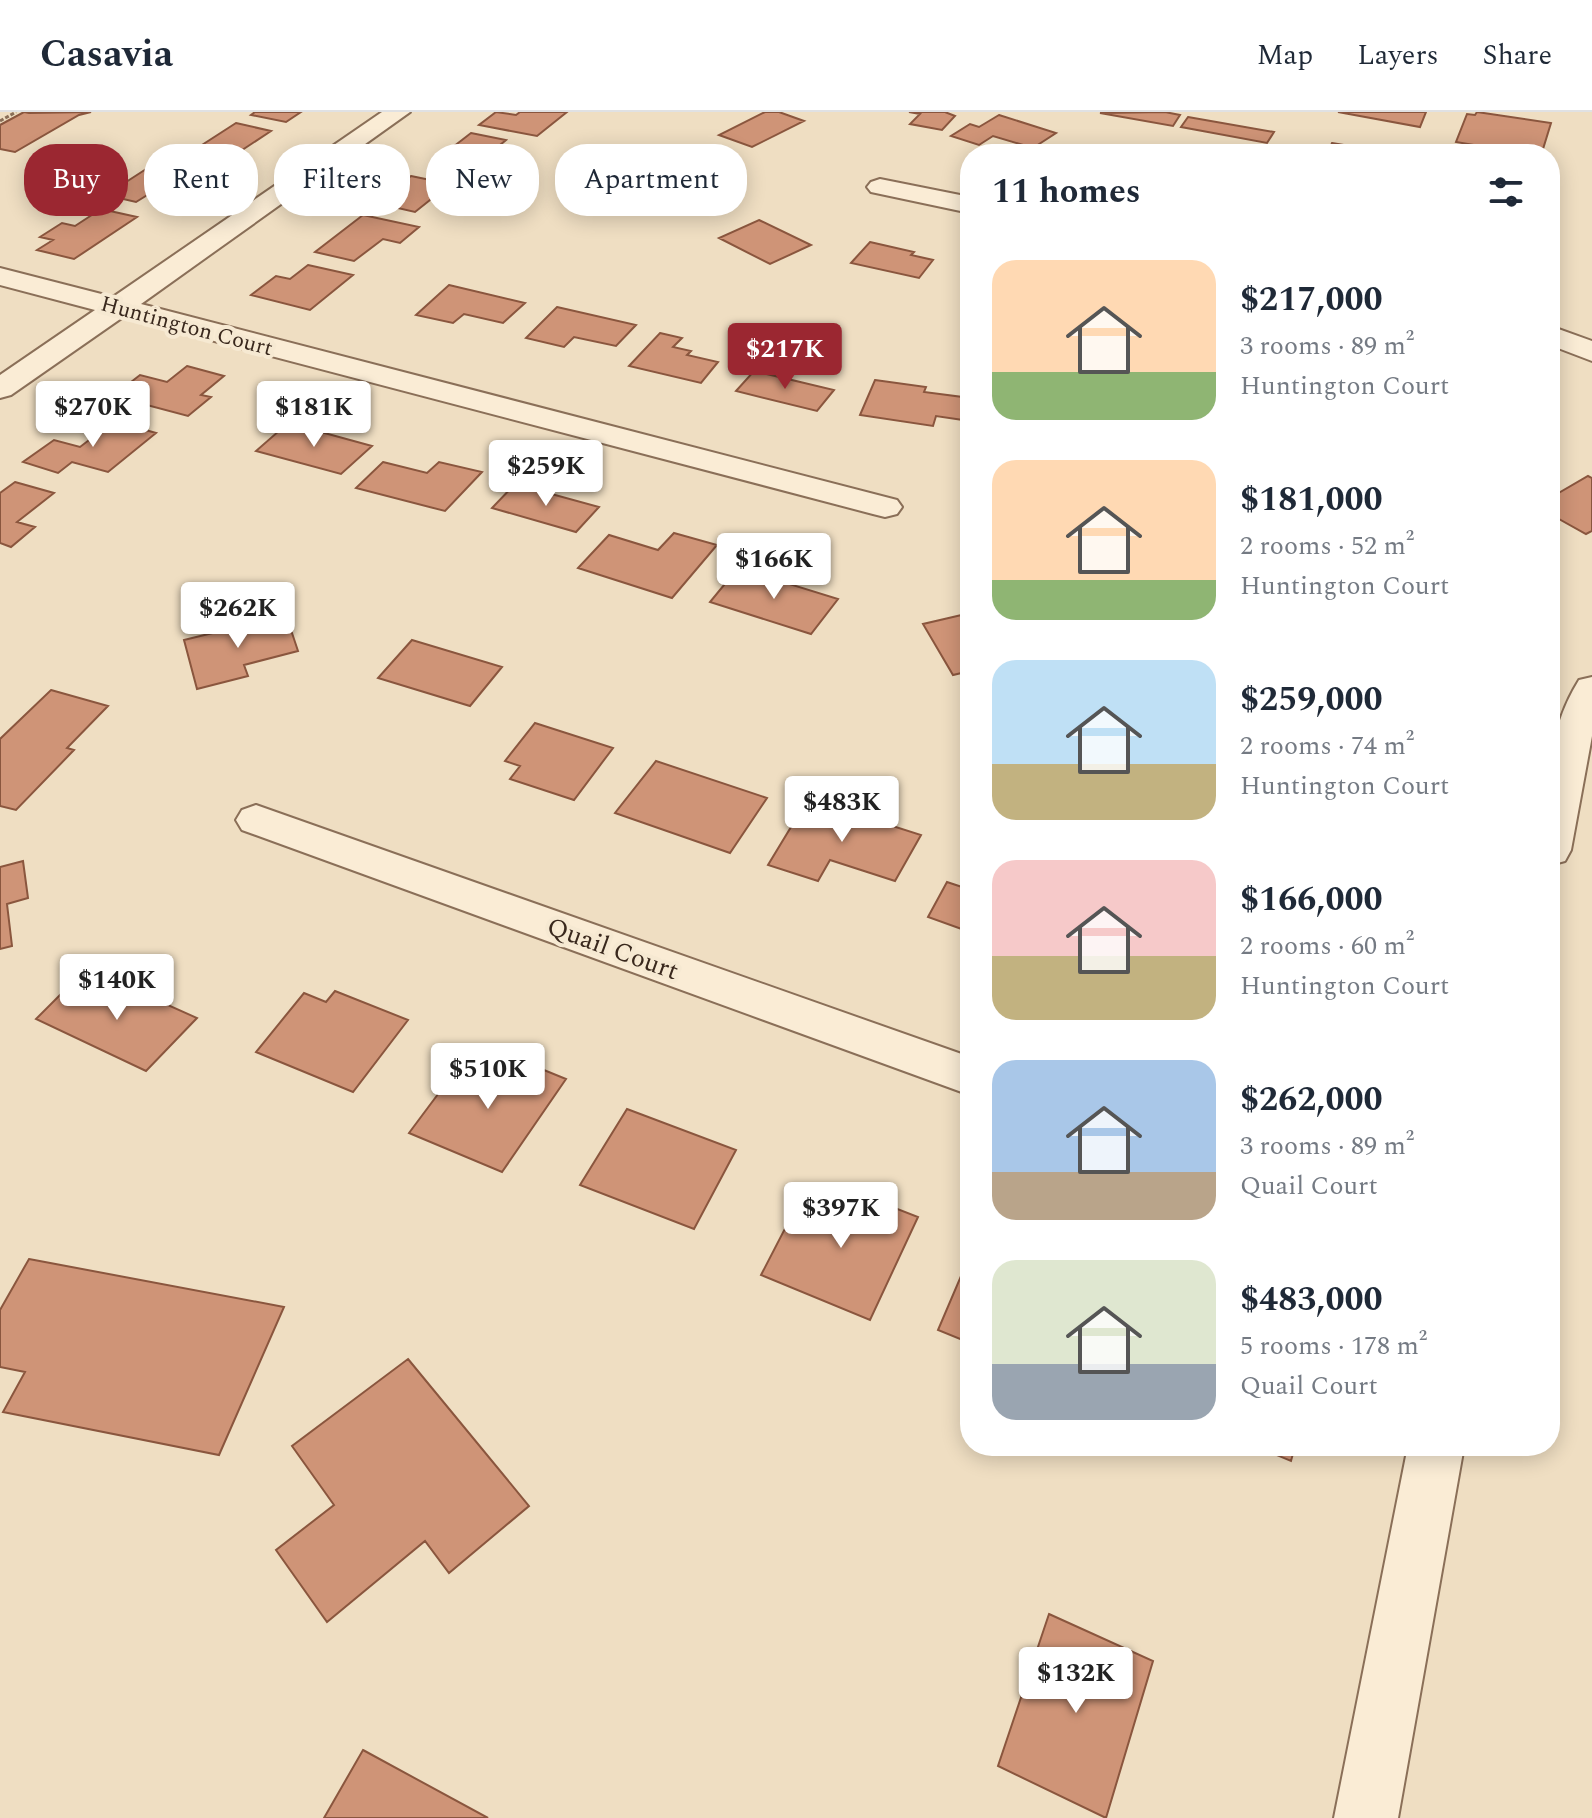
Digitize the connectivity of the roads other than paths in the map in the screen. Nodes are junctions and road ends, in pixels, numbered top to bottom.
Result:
1 (398, 112) edge
2 (880, 187) dead end
3 (960, 203) edge
4 (0, 276) edge
5 (118, 307) junction
6 (1560, 339) edge
7 (1592, 352) edge
8 (0, 389) edge
9 (885, 507) dead end
10 (1592, 689) edge
11 (1560, 800) edge
12 (256, 820) dead end
13 (960, 1072) edge
14 (1434, 1456) edge
15 (1366, 1818) edge

1 - 5 street
2 - 3 street
4 - 5 street, Huntington Court
5 - 8 street
5 - 9 street, Huntington Court
6 - 7 street
10 - 11 street
12 - 13 street, Quail Court
14 - 15 street

